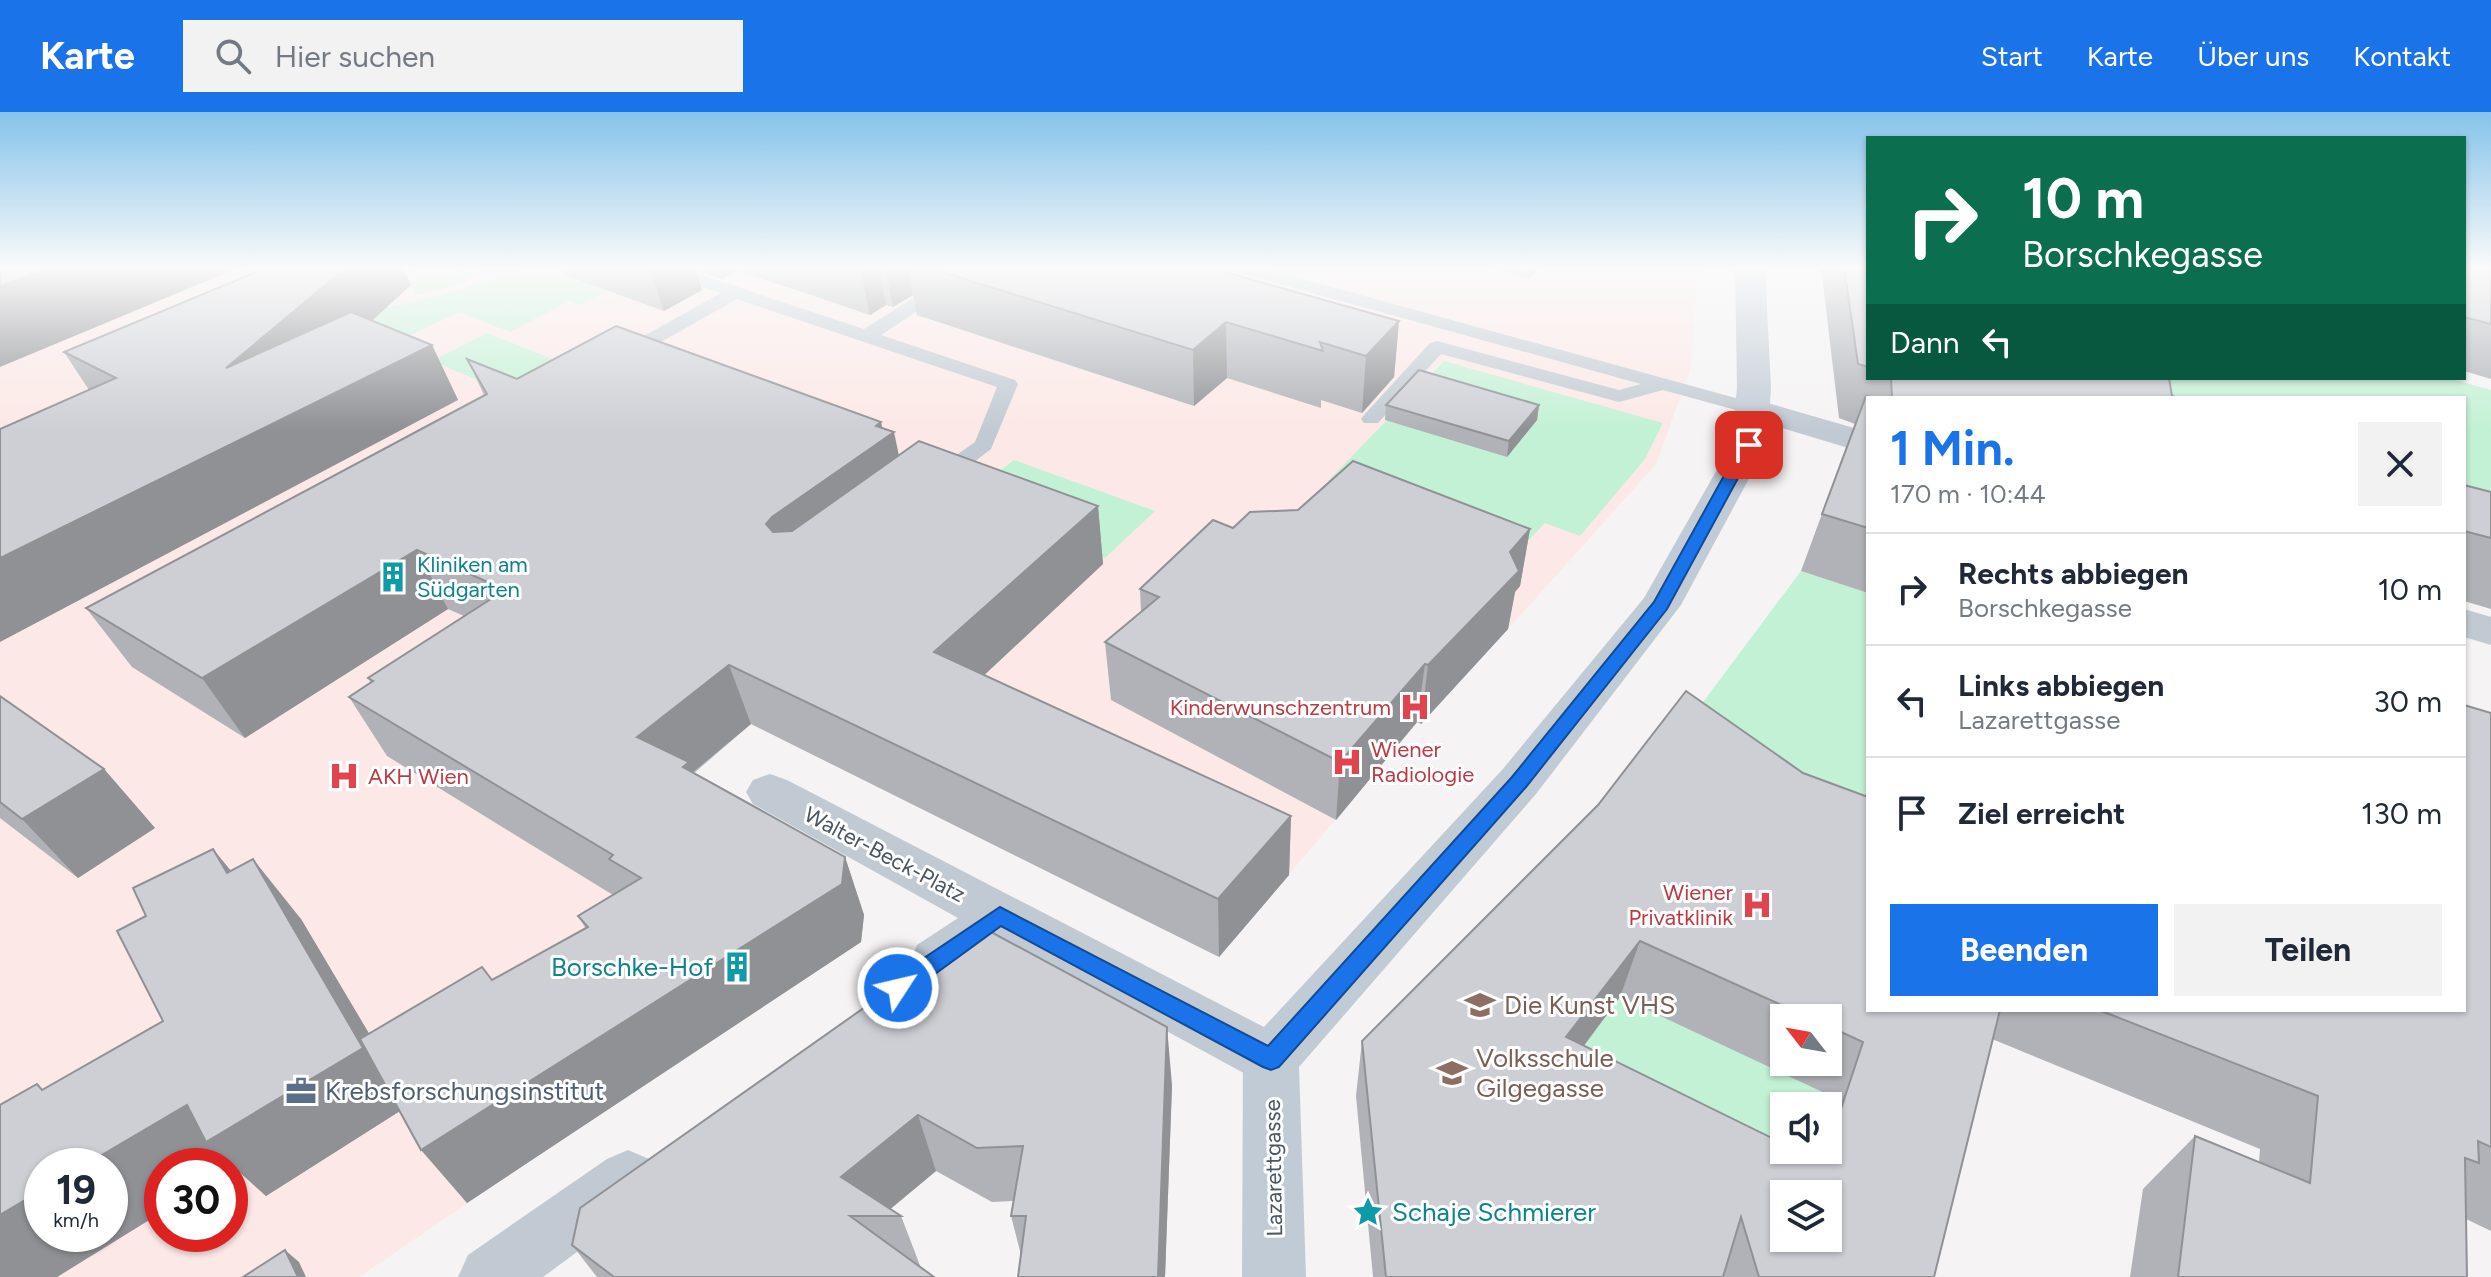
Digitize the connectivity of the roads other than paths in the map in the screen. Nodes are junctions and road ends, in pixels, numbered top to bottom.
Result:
1 (684, 321) edge
2 (823, 321) edge
3 (890, 321) edge
4 (1435, 321) edge
5 (1752, 321) edge
6 (867, 336) junction
7 (605, 366) edge
8 (1664, 385) junction
9 (1754, 409) junction
10 (1371, 419) dead end
11 (1866, 442) edge
12 (924, 490) edge
13 (2466, 624) edge
14 (2491, 631) edge
15 (770, 792) dead end
16 (1000, 916) junction
17 (898, 988) edge
18 (1271, 1059) junction
19 (668, 1151) edge
20 (490, 1277) edge
21 (1274, 1277) edge

1 - 7 lane
2 - 6 lane
3 - 6 lane
4 - 8 lane
5 - 9 main road
6 - 12 lane
8 - 9 lane
8 - 10 lane
9 - 11 street
9 - 18 main road
13 - 14 street
15 - 16 street, Walter-Beck-Platz
16 - 17 street
16 - 18 street, Walter-Beck-Platz
18 - 21 main road, Lazarettgasse
19 - 20 street

